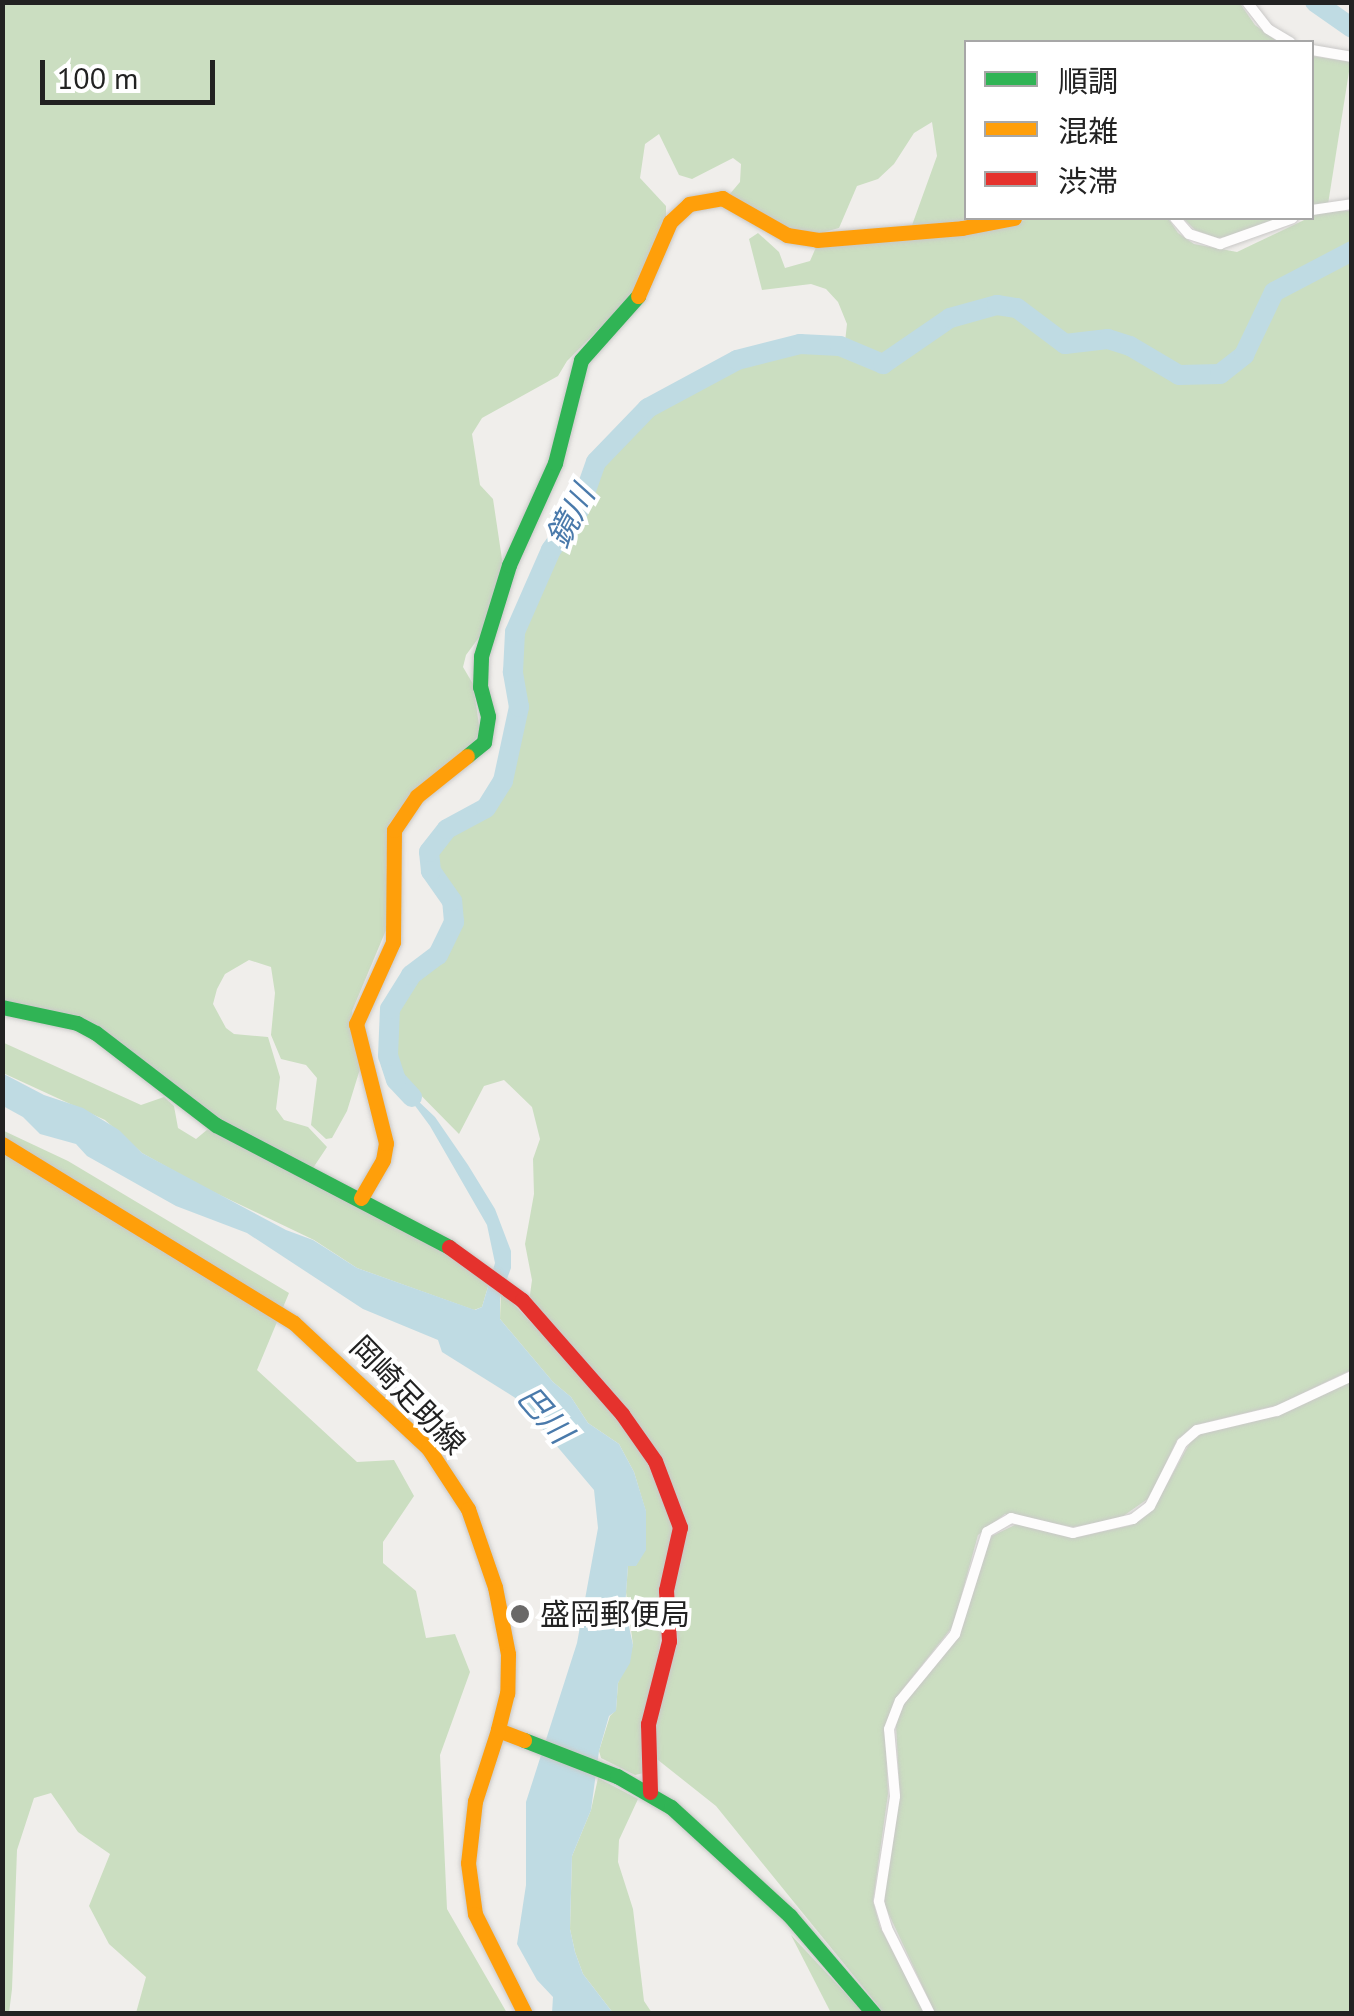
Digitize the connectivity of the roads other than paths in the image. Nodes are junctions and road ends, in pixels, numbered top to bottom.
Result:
1 (1247, 2) edge
2 (1287, 40) edge
3 (1314, 50) edge
4 (1352, 57) edge
5 (1352, 204) edge
6 (1314, 210) edge
7 (1004, 220) edge
8 (1177, 220) edge
9 (1287, 220) edge
10 (2, 1007) edge
11 (2, 1144) edge
12 (362, 1198) junction
13 (1352, 1376) edge
14 (506, 1732) junction
15 (650, 1792) junction
16 (524, 2014) edge
17 (874, 2014) edge
18 (930, 2014) edge

1 - 2 street
3 - 4 street
5 - 6 street
7 - 12 street
8 - 9 street
10 - 12 street
11 - 14 street, 岡崎足助線
12 - 15 street
13 - 18 street
14 - 15 street
14 - 16 street, 岡崎足助線
15 - 17 street

